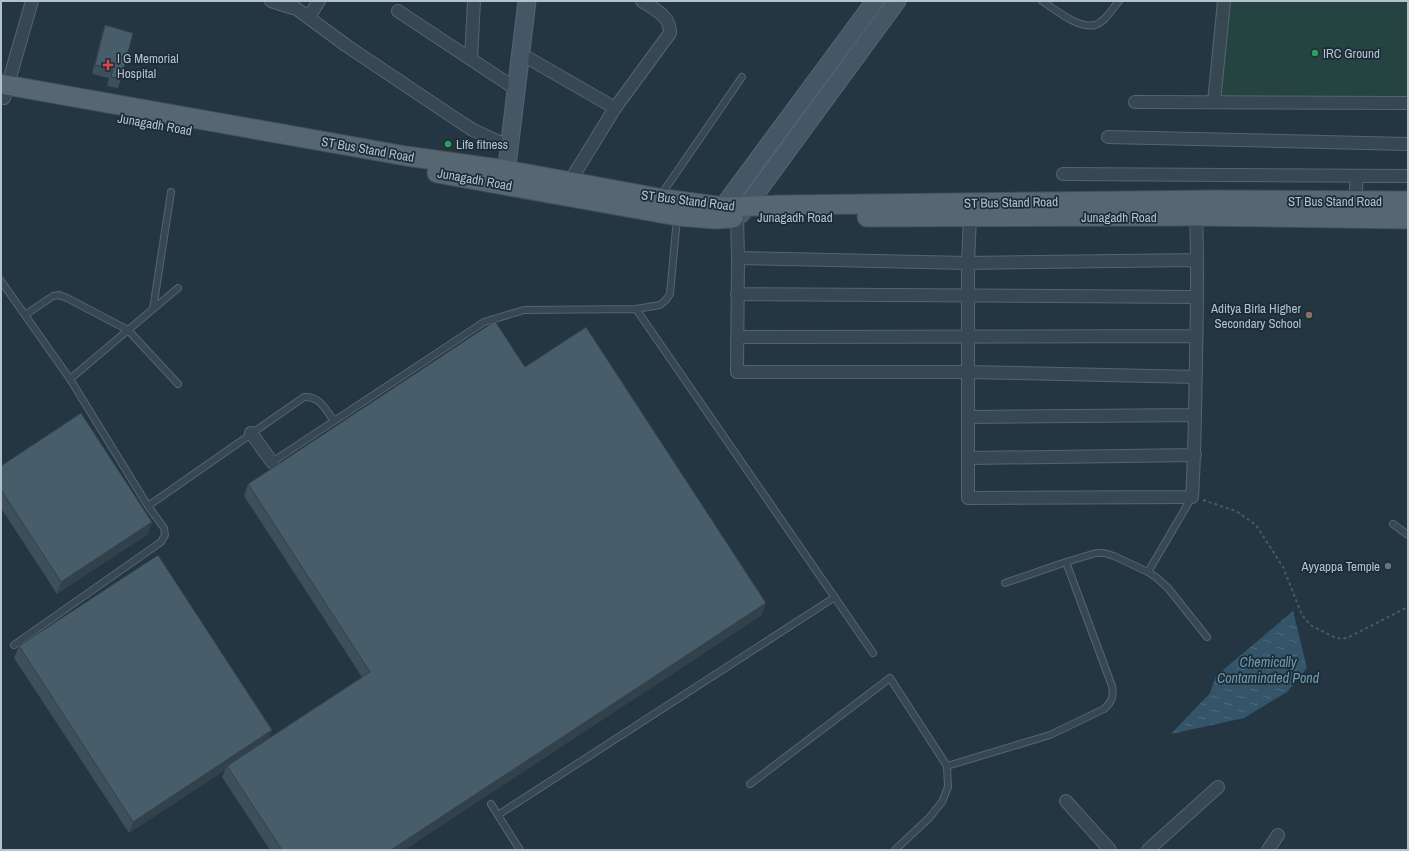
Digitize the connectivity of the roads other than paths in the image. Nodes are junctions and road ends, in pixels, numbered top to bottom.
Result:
1 (32, 1) edge
2 (270, 1) edge
3 (286, 1) edge
4 (319, 1) edge
5 (474, 1) edge
6 (527, 1) edge
7 (642, 1) edge
8 (875, 1) edge
9 (897, 1) edge
10 (1042, 1) edge
11 (1119, 1) edge
12 (1224, 1) edge
13 (296, 9) junction
14 (398, 11) dead end
15 (308, 17) junction
16 (521, 54) junction
17 (470, 58) junction
18 (742, 77) dead end
19 (516, 89) junction
20 (3, 91) edge
21 (1135, 102) dead end
22 (1214, 102) junction
23 (1408, 103) edge
24 (615, 108) junction
25 (1108, 137) dead end
26 (1408, 144) edge
27 (510, 147) junction
28 (1063, 174) dead end
29 (1357, 176) junction
30 (1408, 176) edge
31 (506, 177) junction
32 (566, 188) junction
33 (171, 192) dead end
34 (659, 198) junction
35 (1355, 201) junction
36 (1408, 201) edge
37 (731, 213) junction
38 (677, 216) junction
39 (1196, 216) junction
40 (970, 217) junction
41 (1408, 219) edge
42 (738, 258) junction
43 (1197, 260) junction
44 (968, 263) junction
45 (1, 281) edge
46 (178, 288) dead end
47 (737, 294) junction
48 (968, 296) junction
49 (1197, 297) junction
50 (152, 309) junction
51 (636, 309) junction
52 (25, 316) junction
53 (128, 330) junction
54 (968, 336) junction
55 (1196, 336) junction
56 (737, 337) junction
57 (967, 372) junction
58 (1196, 377) junction
59 (70, 379) junction
60 (178, 384) dead end
61 (1195, 415) junction
62 (968, 417) junction
63 (334, 421) junction
64 (251, 433) junction
65 (1195, 455) junction
66 (969, 458) junction
67 (272, 462) joint
68 (1192, 497) junction
69 (148, 506) junction
70 (1393, 524) dead end
71 (1408, 535) edge
72 (1066, 562) junction
73 (1148, 572) junction
74 (1005, 582) dead end
75 (834, 597) junction
76 (1207, 637) dead end
77 (14, 645) dead end
78 (873, 653) dead end
79 (947, 766) junction
80 (750, 784) dead end
81 (1218, 787) dead end
82 (1066, 801) dead end
83 (491, 804) dead end
84 (498, 815) junction
85 (1278, 835) dead end
86 (520, 850) edge
87 (895, 850) edge
88 (1110, 850) edge
89 (1148, 850) edge
90 (1268, 850) edge

1 - 20 street
2 - 13 street
3 - 13 street
4 - 15 street
5 - 17 street
6 - 16 street
7 - 24 street
8 - 37 street
9 - 37 street
10 - 11 lane
12 - 22 street
13 - 15 street
14 - 17 street
15 - 27 street
16 - 19 street
16 - 24 street
17 - 19 street
18 - 34 lane
19 - 27 street
20 - 31 main road, ST Bus Stand Road
21 - 22 street
22 - 23 street
24 - 32 street
25 - 26 street
27 - 31 street
28 - 29 street
29 - 30 street
29 - 35 street
31 - 32 main road, ST Bus Stand Road
32 - 34 main road, ST Bus Stand Road
32 - 38 main road, Junagadh Road
33 - 50 lane
34 - 37 main road, ST Bus Stand Road
35 - 36 main road, ST Bus Stand Road
35 - 37 main road, ST Bus Stand Road
37 - 38 main road, Junagadh Road
37 - 40 main road, Junagadh Road
37 - 42 street
38 - 51 lane
39 - 40 main road, Junagadh Road
39 - 41 main road, Junagadh Road
39 - 43 street
40 - 44 street
42 - 44 street
42 - 47 street
43 - 44 street
43 - 49 street
44 - 48 street
45 - 52 lane
46 - 50 lane
47 - 48 street
47 - 56 street
48 - 49 street
48 - 54 street
49 - 55 street
50 - 53 lane
51 - 63 lane
51 - 75 lane
52 - 53 lane
52 - 59 lane
53 - 59 lane
53 - 60 lane
54 - 55 street
54 - 56 street
54 - 57 street
55 - 58 street
56 - 57 street
57 - 58 street
57 - 62 street
58 - 61 street
59 - 69 lane
61 - 62 street
61 - 65 street
62 - 66 street
63 - 64 lane
63 - 67 lane
64 - 67 street
64 - 69 lane
65 - 66 street
65 - 68 street
66 - 68 street
68 - 73 lane
69 - 77 lane
70 - 71 lane
72 - 73 lane
72 - 74 lane
72 - 79 lane
73 - 76 lane
75 - 78 lane
75 - 84 lane
79 - 80 lane
79 - 87 lane
81 - 89 street
82 - 88 street
83 - 84 lane
84 - 86 lane
85 - 90 street

